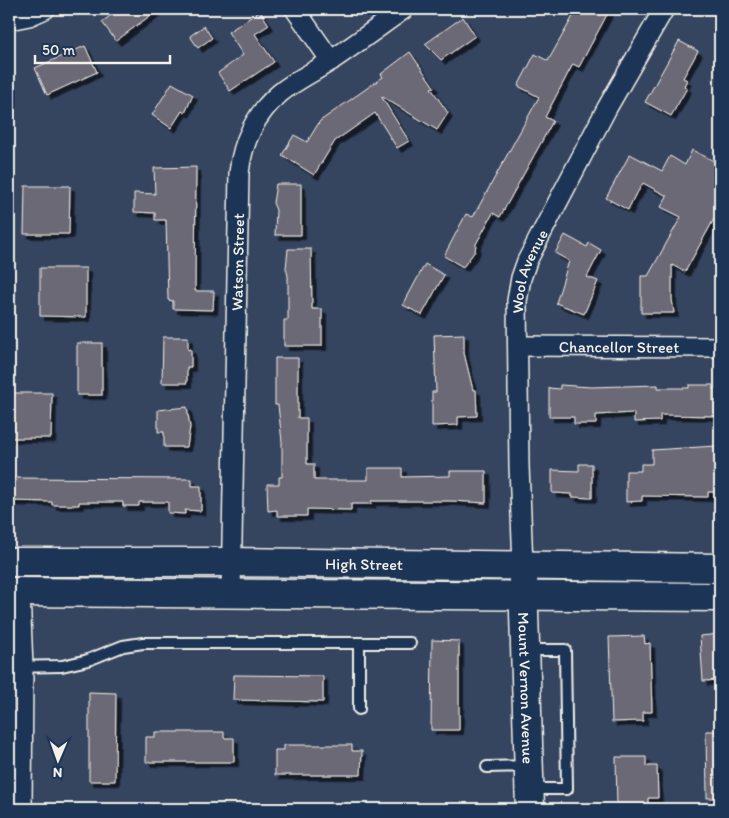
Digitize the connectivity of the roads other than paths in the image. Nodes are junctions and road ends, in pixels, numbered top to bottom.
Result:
1 (45, 9) edge
2 (295, 9) edge
3 (404, 9) edge
4 (664, 9) edge
5 (13, 19) edge
6 (331, 61) junction
7 (518, 346) junction
8 (720, 347) edge
9 (9, 562) edge
10 (231, 562) junction
11 (523, 565) junction
12 (720, 568) edge
13 (14, 592) edge
14 (231, 593) junction
15 (524, 596) junction
16 (720, 597) edge
17 (359, 643) junction
18 (410, 644) dead end
19 (525, 650) junction
20 (16, 667) edge
21 (359, 709) dead end
22 (487, 767) dead end
23 (529, 788) edge
24 (22, 809) edge

1 - 5 street
2 - 6 street
3 - 6 street, Watson Street
4 - 7 street, Wool Avenue
6 - 10 street, Watson Street
7 - 8 street, Chancellor Street
7 - 11 street, Wool Avenue
9 - 10 main road, High Street
10 - 11 main road, High Street
10 - 14 street, Watson Street
11 - 12 main road, High Street
11 - 15 main road, Mount Vernon Avenue
13 - 14 main road, High Street
13 - 20 street
14 - 15 main road, High Street
15 - 16 main road, High Street
15 - 19 main road, Mount Vernon Avenue
17 - 18 lane
17 - 20 lane
17 - 21 lane
19 - 23 main road, Mount Vernon Avenue
19 - 23 lane
20 - 24 street
22 - 23 lane

